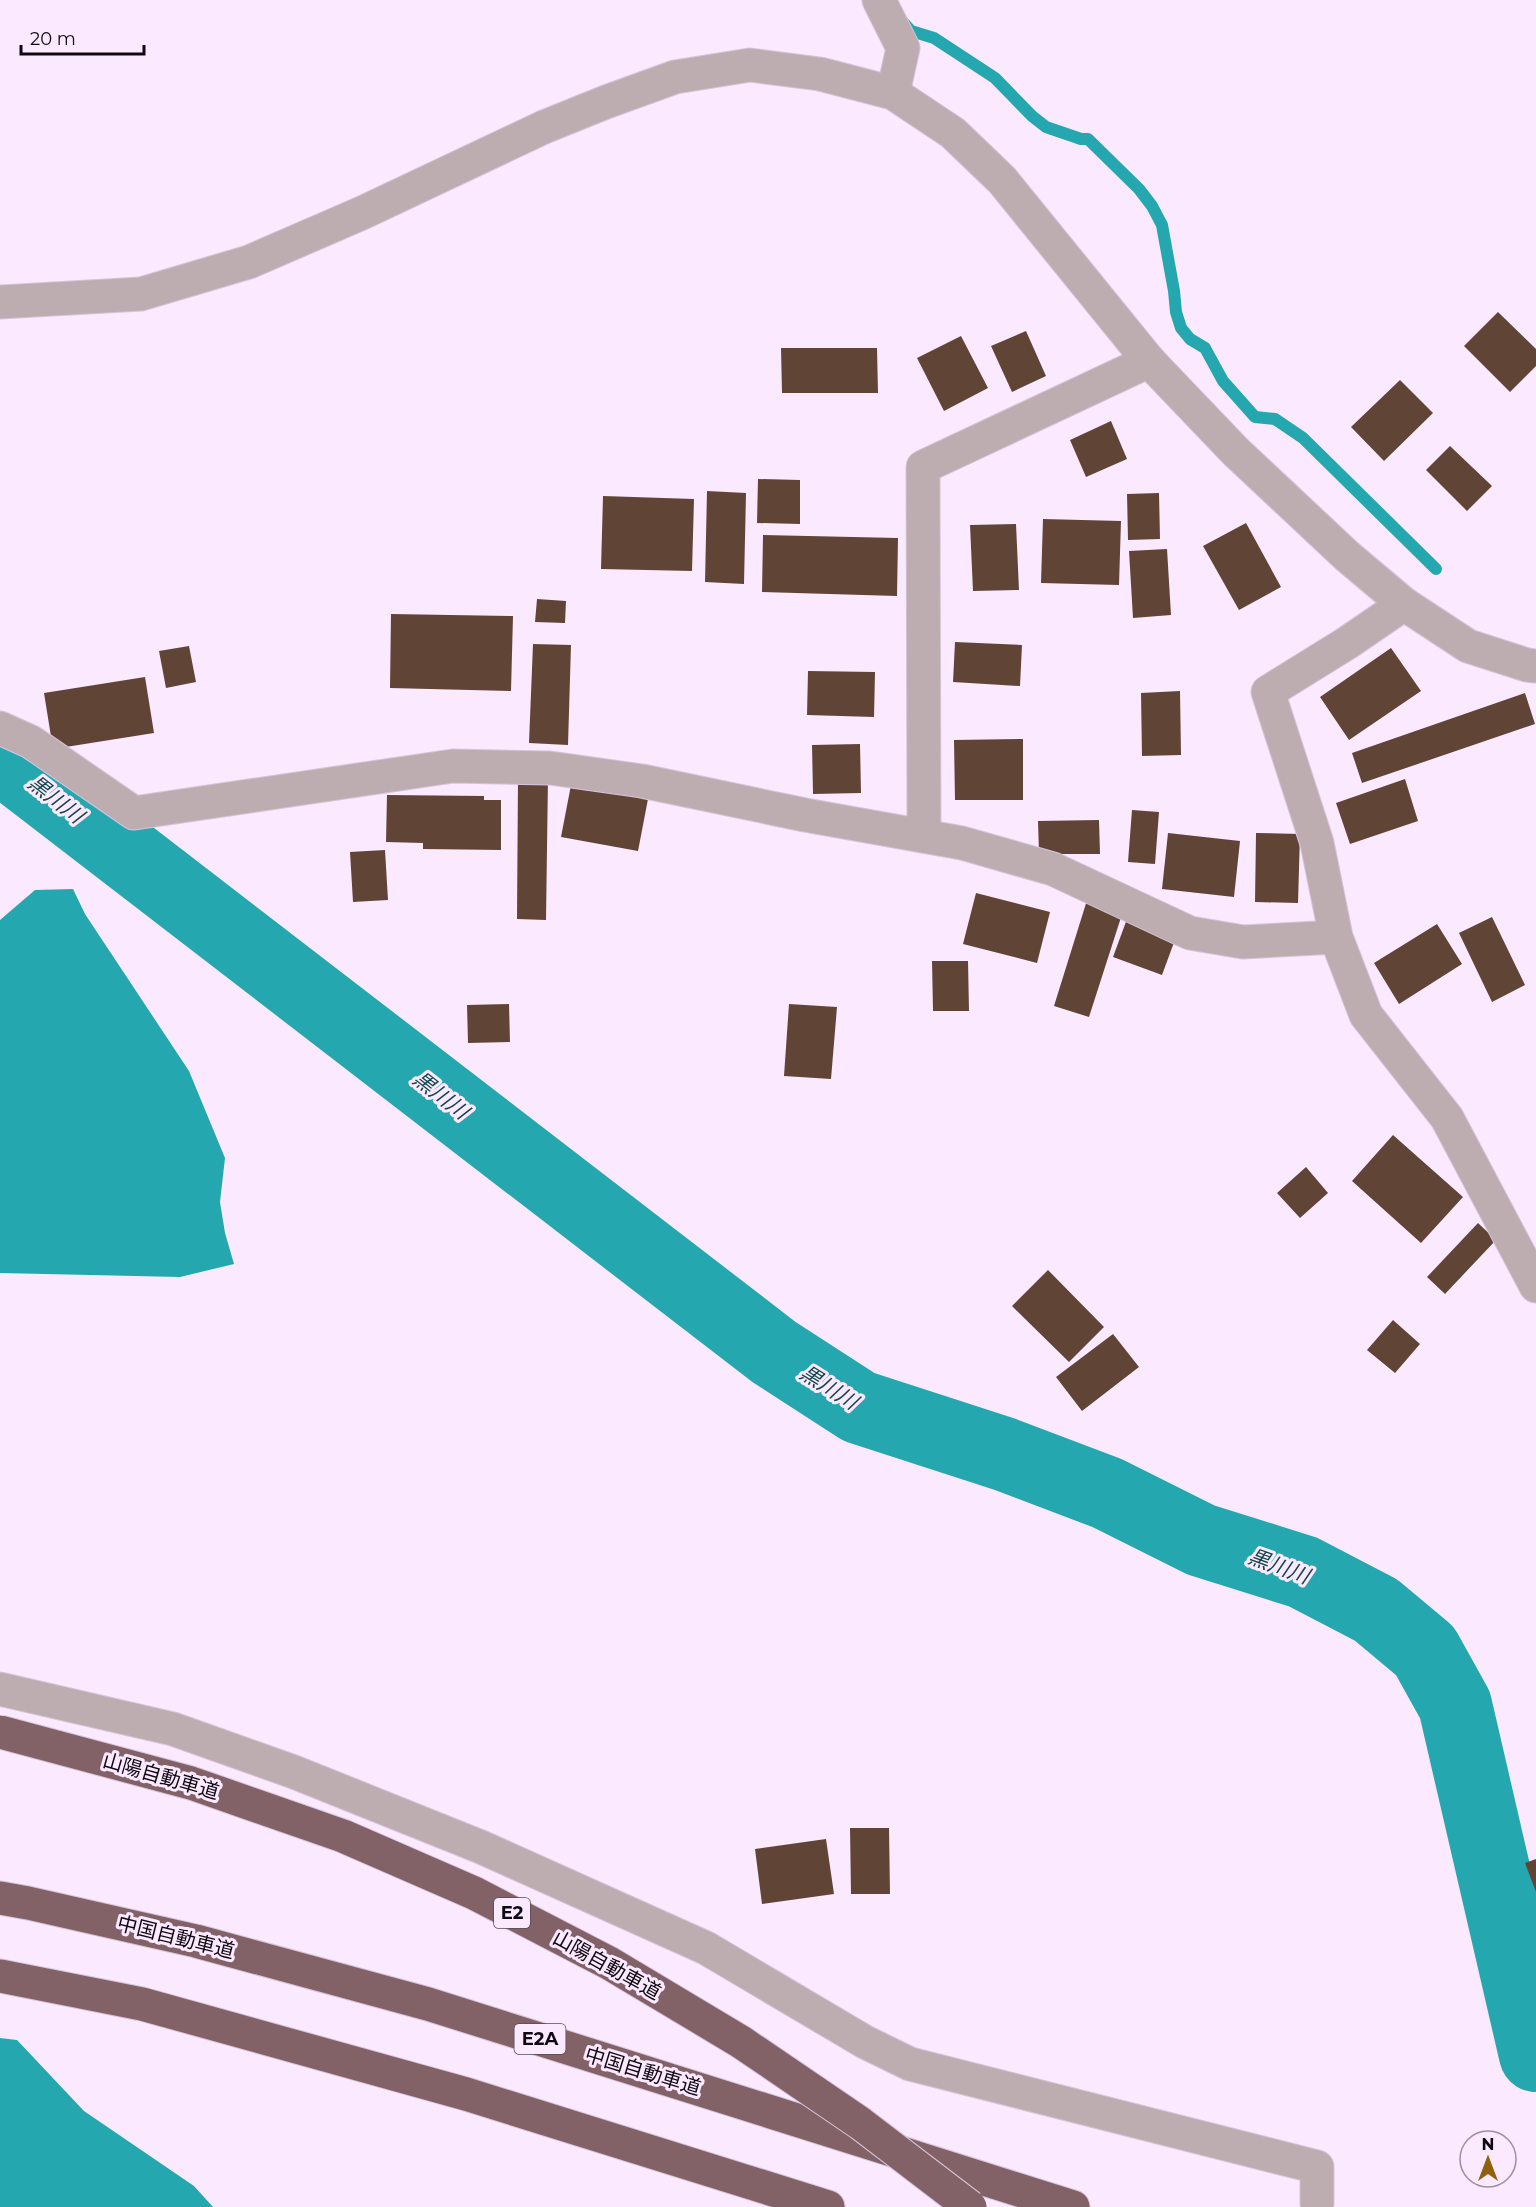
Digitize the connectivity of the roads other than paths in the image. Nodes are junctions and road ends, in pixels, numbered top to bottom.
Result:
1 (879, 0) edge
2 (893, 93) junction
3 (0, 302) edge
4 (1149, 361) junction
5 (1404, 604) junction
6 (1536, 666) edge
7 (0, 728) edge
8 (924, 836) junction
9 (1336, 937) junction
10 (1536, 1286) edge
11 (0, 1689) edge
12 (0, 1732) edge
13 (0, 1898) edge
14 (0, 1976) edge
15 (1317, 2203) dead end
16 (828, 2207) edge
17 (970, 2207) edge
18 (1073, 2207) edge

1 - 2 street
2 - 3 street
2 - 4 street
4 - 5 street
4 - 8 street
5 - 6 street
5 - 9 street
7 - 8 street
8 - 9 street
9 - 10 street
11 - 15 street
12 - 17 highway, 山陽自動車道 / E2, bridge
13 - 18 highway, 中国自動車道 / E2A
14 - 16 highway

